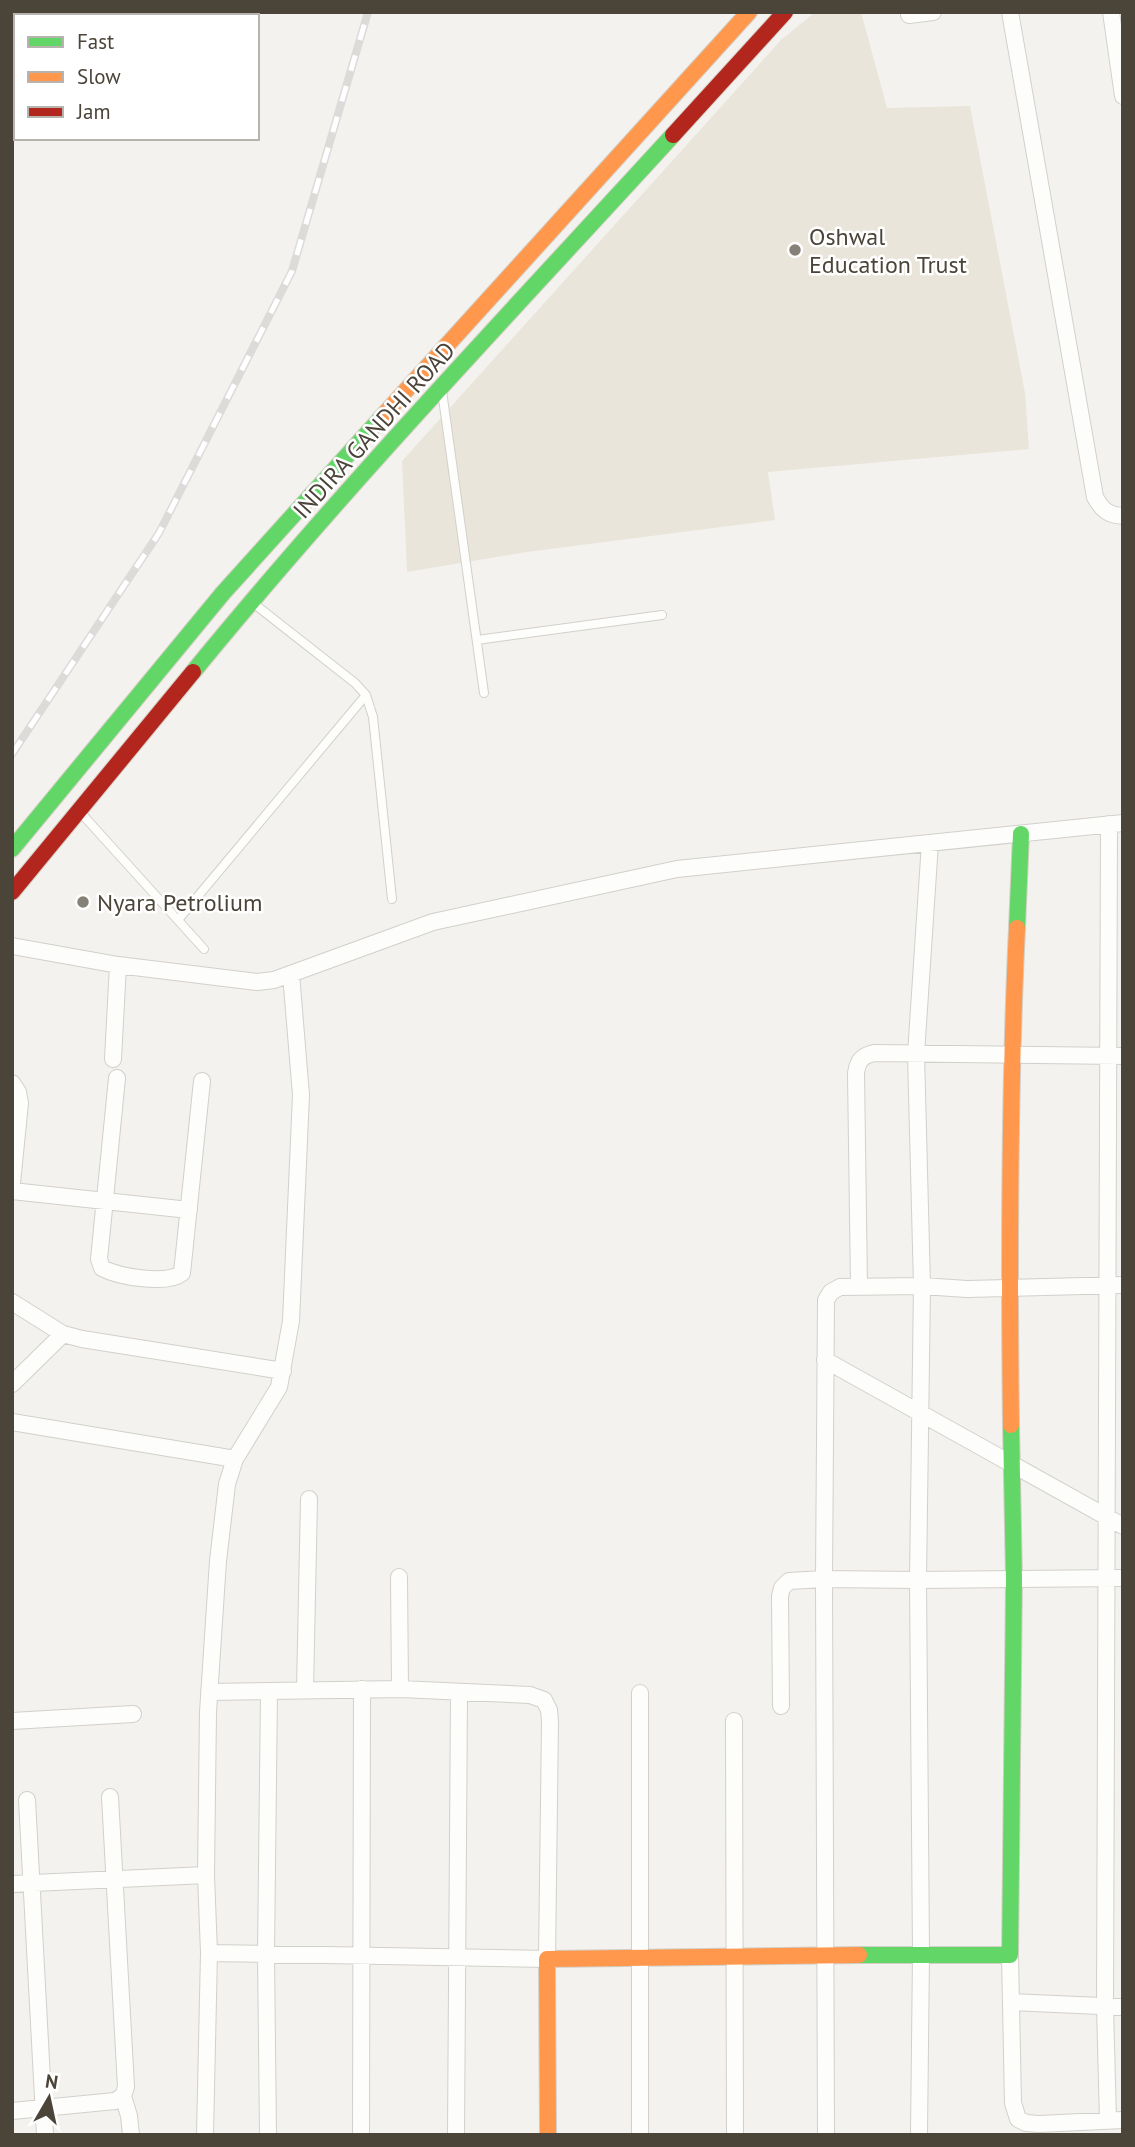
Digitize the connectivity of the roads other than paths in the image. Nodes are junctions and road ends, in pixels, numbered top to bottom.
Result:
1 (750, 12) edge
2 (785, 12) edge
3 (933, 12) edge
4 (1010, 12) edge
5 (1111, 12) edge
6 (909, 15) dead end
7 (1123, 96) edge
8 (441, 388) junction
9 (1123, 516) edge
10 (251, 601) junction
11 (662, 615) dead end
12 (477, 640) junction
13 (484, 693) dead end
14 (366, 695) junction
15 (79, 811) junction
16 (1116, 823) edge
17 (1021, 834) junction
18 (930, 843) junction
19 (12, 849) edge
20 (12, 892) edge
21 (392, 899) dead end
22 (178, 920) junction
23 (12, 946) edge
24 (204, 949) dead end
25 (118, 965) junction
26 (290, 974) junction
27 (916, 1054) junction
28 (1011, 1054) junction
29 (1115, 1056) edge
30 (113, 1059) dead end
31 (117, 1079) dead end
32 (202, 1081) dead end
33 (12, 1083) edge
34 (12, 1183) edge
35 (12, 1191) edge
36 (106, 1201) junction
37 (189, 1210) junction
38 (1115, 1285) edge
39 (859, 1286) junction
40 (922, 1286) junction
41 (1009, 1287) junction
42 (12, 1302) edge
43 (63, 1334) junction
44 (824, 1360) junction
45 (284, 1371) junction
46 (12, 1384) edge
47 (921, 1414) junction
48 (12, 1422) edge
49 (235, 1459) junction
50 (1012, 1465) junction
51 (309, 1499) dead end
52 (1107, 1518) junction
53 (1123, 1526) edge
54 (399, 1577) dead end
55 (824, 1578) junction
56 (1115, 1578) edge
57 (918, 1580) junction
58 (1014, 1580) junction
59 (362, 1689) junction
60 (400, 1689) junction
61 (305, 1690) junction
62 (269, 1691) junction
63 (209, 1692) junction
64 (459, 1692) junction
65 (640, 1693) dead end
66 (781, 1706) dead end
67 (133, 1714) dead end
68 (12, 1721) edge
69 (734, 1721) dead end
70 (110, 1797) dead end
71 (27, 1800) dead end
72 (206, 1875) junction
73 (116, 1880) junction
74 (31, 1882) junction
75 (12, 1884) edge
76 (209, 1953) junction
77 (266, 1954) junction
78 (921, 1954) junction
79 (361, 1955) junction
80 (827, 1955) junction
81 (1010, 1955) junction
82 (734, 1956) junction
83 (458, 1957) junction
84 (640, 1957) junction
85 (547, 1959) junction
86 (1012, 2002) junction
87 (1105, 2007) junction
88 (1123, 2007) edge
89 (123, 2096) junction
90 (45, 2109) junction
91 (12, 2112) edge
92 (1115, 2121) edge
93 (45, 2135) edge
94 (131, 2135) edge
95 (205, 2135) edge
96 (268, 2135) edge
97 (361, 2135) edge
98 (456, 2135) edge
99 (548, 2135) edge
100 (640, 2135) edge
101 (736, 2135) edge
102 (827, 2135) edge
103 (919, 2135) edge

1 - 19 main road, INDIRA GANDHI ROAD
2 - 8 main road, INDIRA GANDHI ROAD
3 - 6 street
4 - 9 street
5 - 7 street
8 - 10 main road, INDIRA GANDHI ROAD
8 - 12 lane
10 - 14 lane
10 - 15 main road, INDIRA GANDHI ROAD
11 - 12 lane
12 - 13 lane
14 - 21 lane
14 - 22 lane
15 - 20 main road, INDIRA GANDHI ROAD
15 - 22 lane
16 - 17 street
16 - 29 street
17 - 18 street
17 - 28 main road
18 - 26 street
18 - 27 street
22 - 24 lane
23 - 25 street
25 - 26 street
25 - 30 street
26 - 45 street
27 - 28 street
27 - 39 street
27 - 40 street
28 - 29 street
28 - 41 main road
29 - 38 street
31 - 36 street
32 - 37 street
33 - 34 street
35 - 36 street
36 - 37 street
36 - 37 street
38 - 41 street
38 - 52 street
39 - 40 street
39 - 44 street
40 - 41 street
40 - 47 street
41 - 50 main road
42 - 43 street
43 - 45 street
43 - 46 street
44 - 47 street
44 - 55 street
45 - 49 street
47 - 50 street
47 - 57 street
48 - 49 street
49 - 63 street
50 - 52 street
50 - 58 main road
51 - 61 street
52 - 53 street
52 - 56 street
54 - 60 street
55 - 57 street
55 - 66 street
55 - 80 street
56 - 58 street
56 - 87 street
57 - 58 street
57 - 78 street
58 - 81 main road
59 - 60 street
59 - 61 street
59 - 79 street
60 - 64 street
61 - 62 street
62 - 63 street
62 - 77 street
63 - 72 street
64 - 83 street
64 - 85 street
65 - 84 street
67 - 68 street
69 - 82 street
70 - 73 street
71 - 74 street
72 - 73 street
72 - 76 street
73 - 74 street
73 - 89 street
74 - 75 street
74 - 90 street
76 - 77 street
76 - 95 street
77 - 79 street
77 - 96 street
78 - 80 main road
78 - 81 main road
78 - 103 street
79 - 83 street
79 - 97 street
80 - 82 main road
80 - 102 street
81 - 86 street
82 - 84 main road
82 - 101 street
83 - 85 street
83 - 98 street
84 - 85 main road
84 - 100 street
85 - 99 main road
86 - 87 street
86 - 92 street
87 - 88 street
87 - 92 street
89 - 90 street
89 - 94 street
90 - 91 street
90 - 93 street

